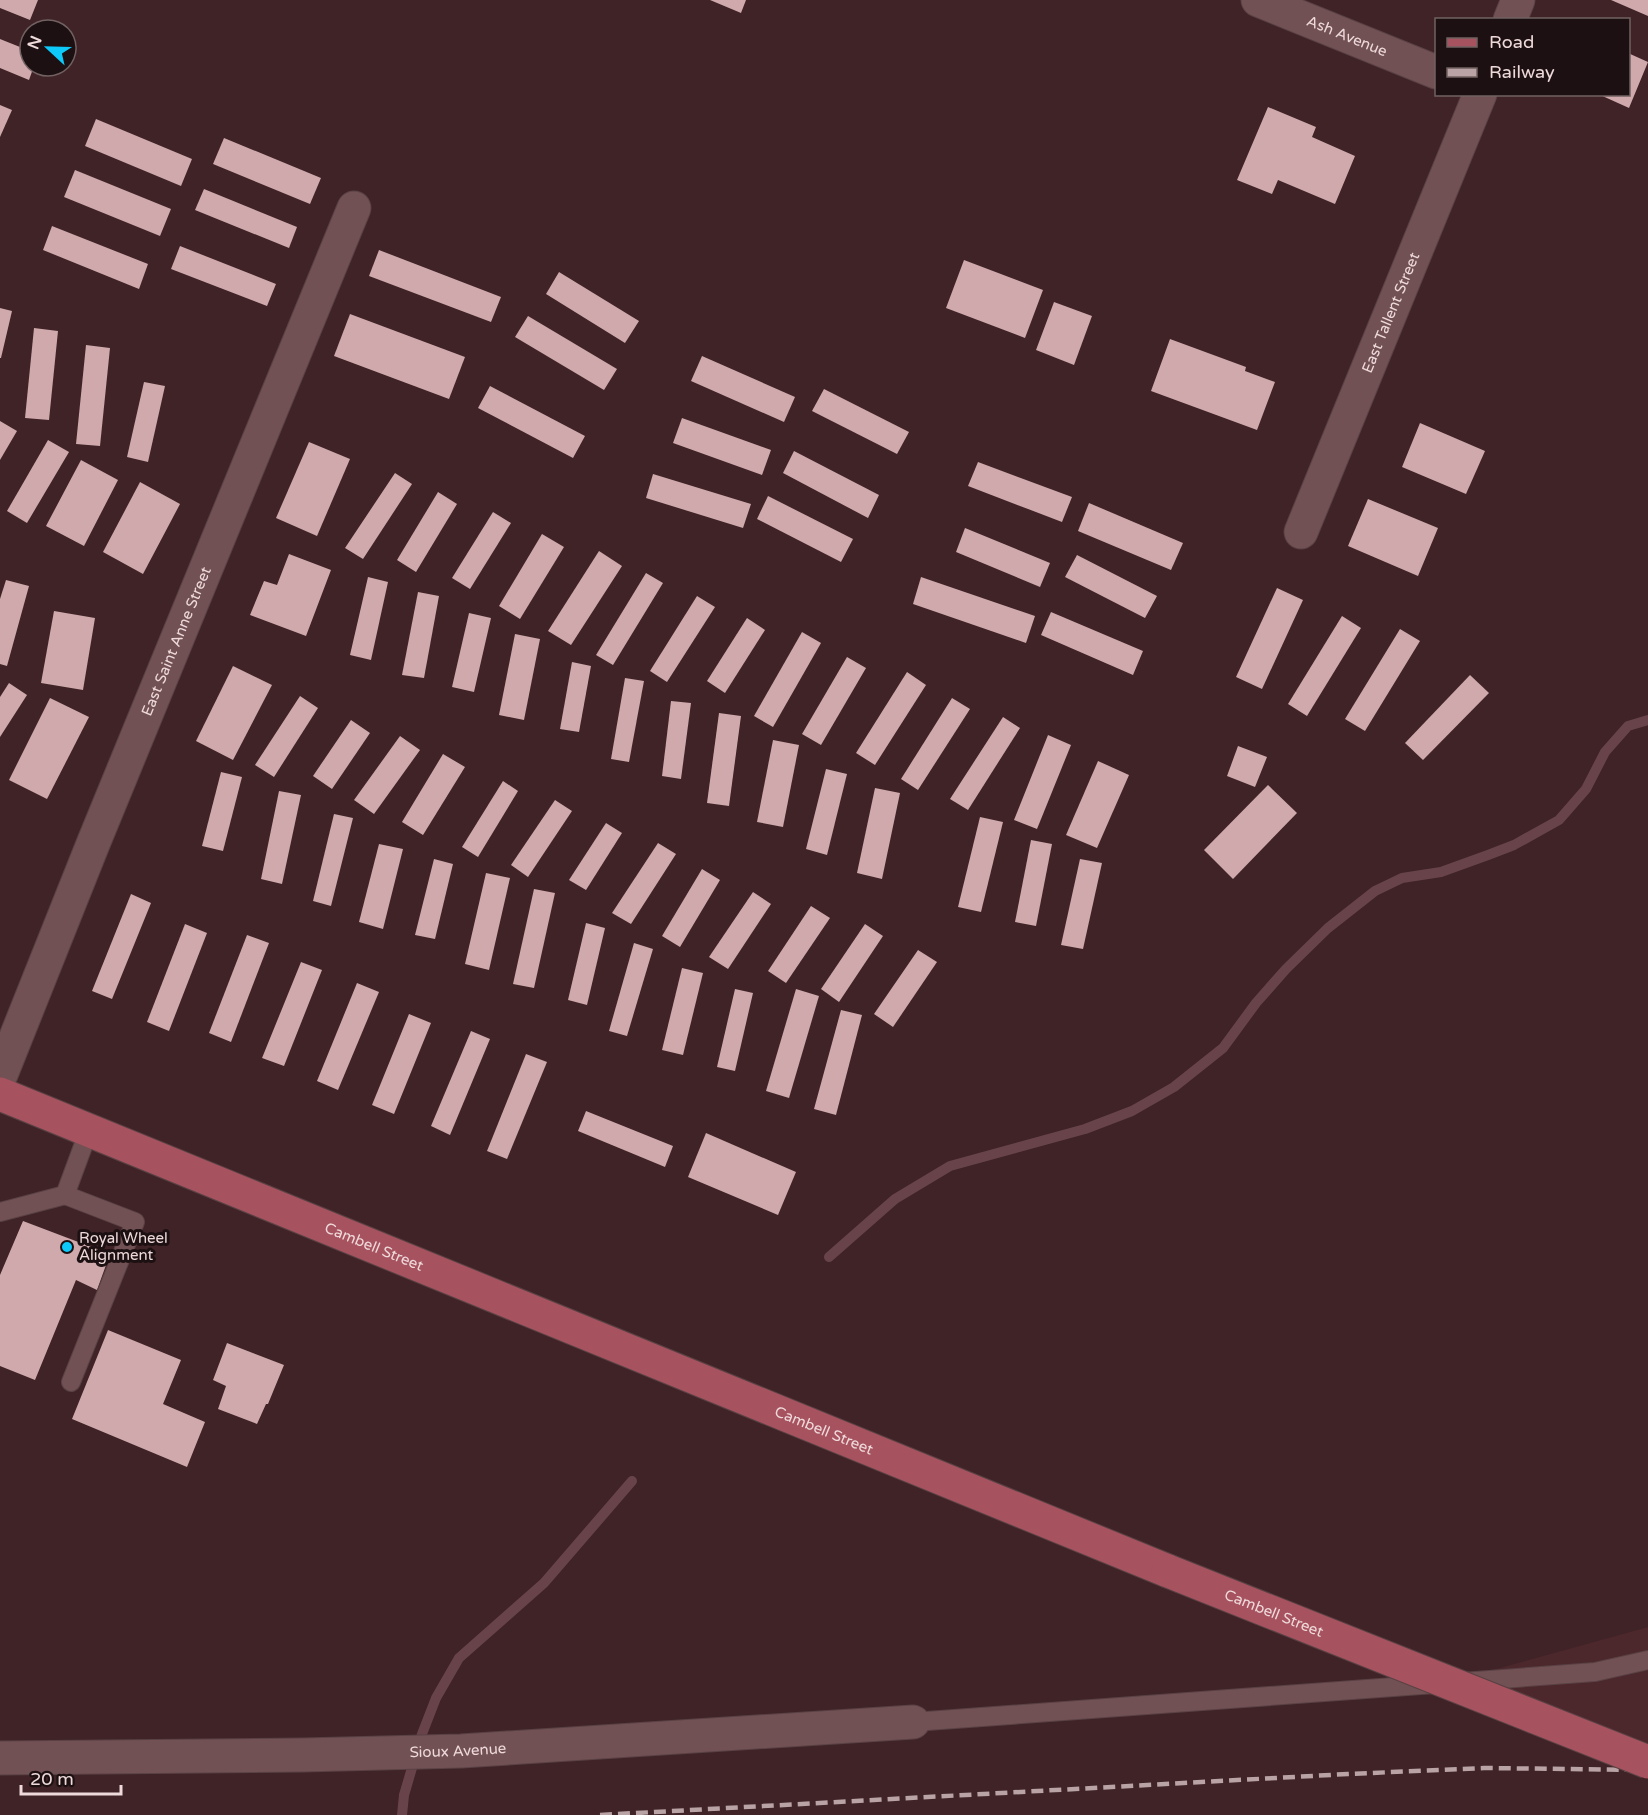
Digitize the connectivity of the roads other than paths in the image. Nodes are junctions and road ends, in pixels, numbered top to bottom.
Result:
1 (1258, 0) edge
2 (1518, 0) edge
3 (1511, 18) edge
4 (1435, 71) edge
5 (1479, 96) edge
6 (354, 208) dead end
7 (1301, 532) dead end
8 (0, 1077) edge
9 (0, 1094) edge
10 (89, 1130) junction
11 (65, 1196) junction
12 (0, 1212) edge
13 (71, 1382) dead end
14 (1648, 1660) edge
15 (913, 1722) joint
16 (0, 1758) edge
17 (1648, 1762) edge

1 - 4 street, Ash Avenue
2 - 3 street
5 - 7 street, East Tallent Street
6 - 8 street, East Saint Anne Street
9 - 10 main road, Cambell Street
10 - 11 lane
10 - 17 main road, Cambell Street, bridge
11 - 12 lane
11 - 13 lane
14 - 15 lane
15 - 16 street, Sioux Avenue

